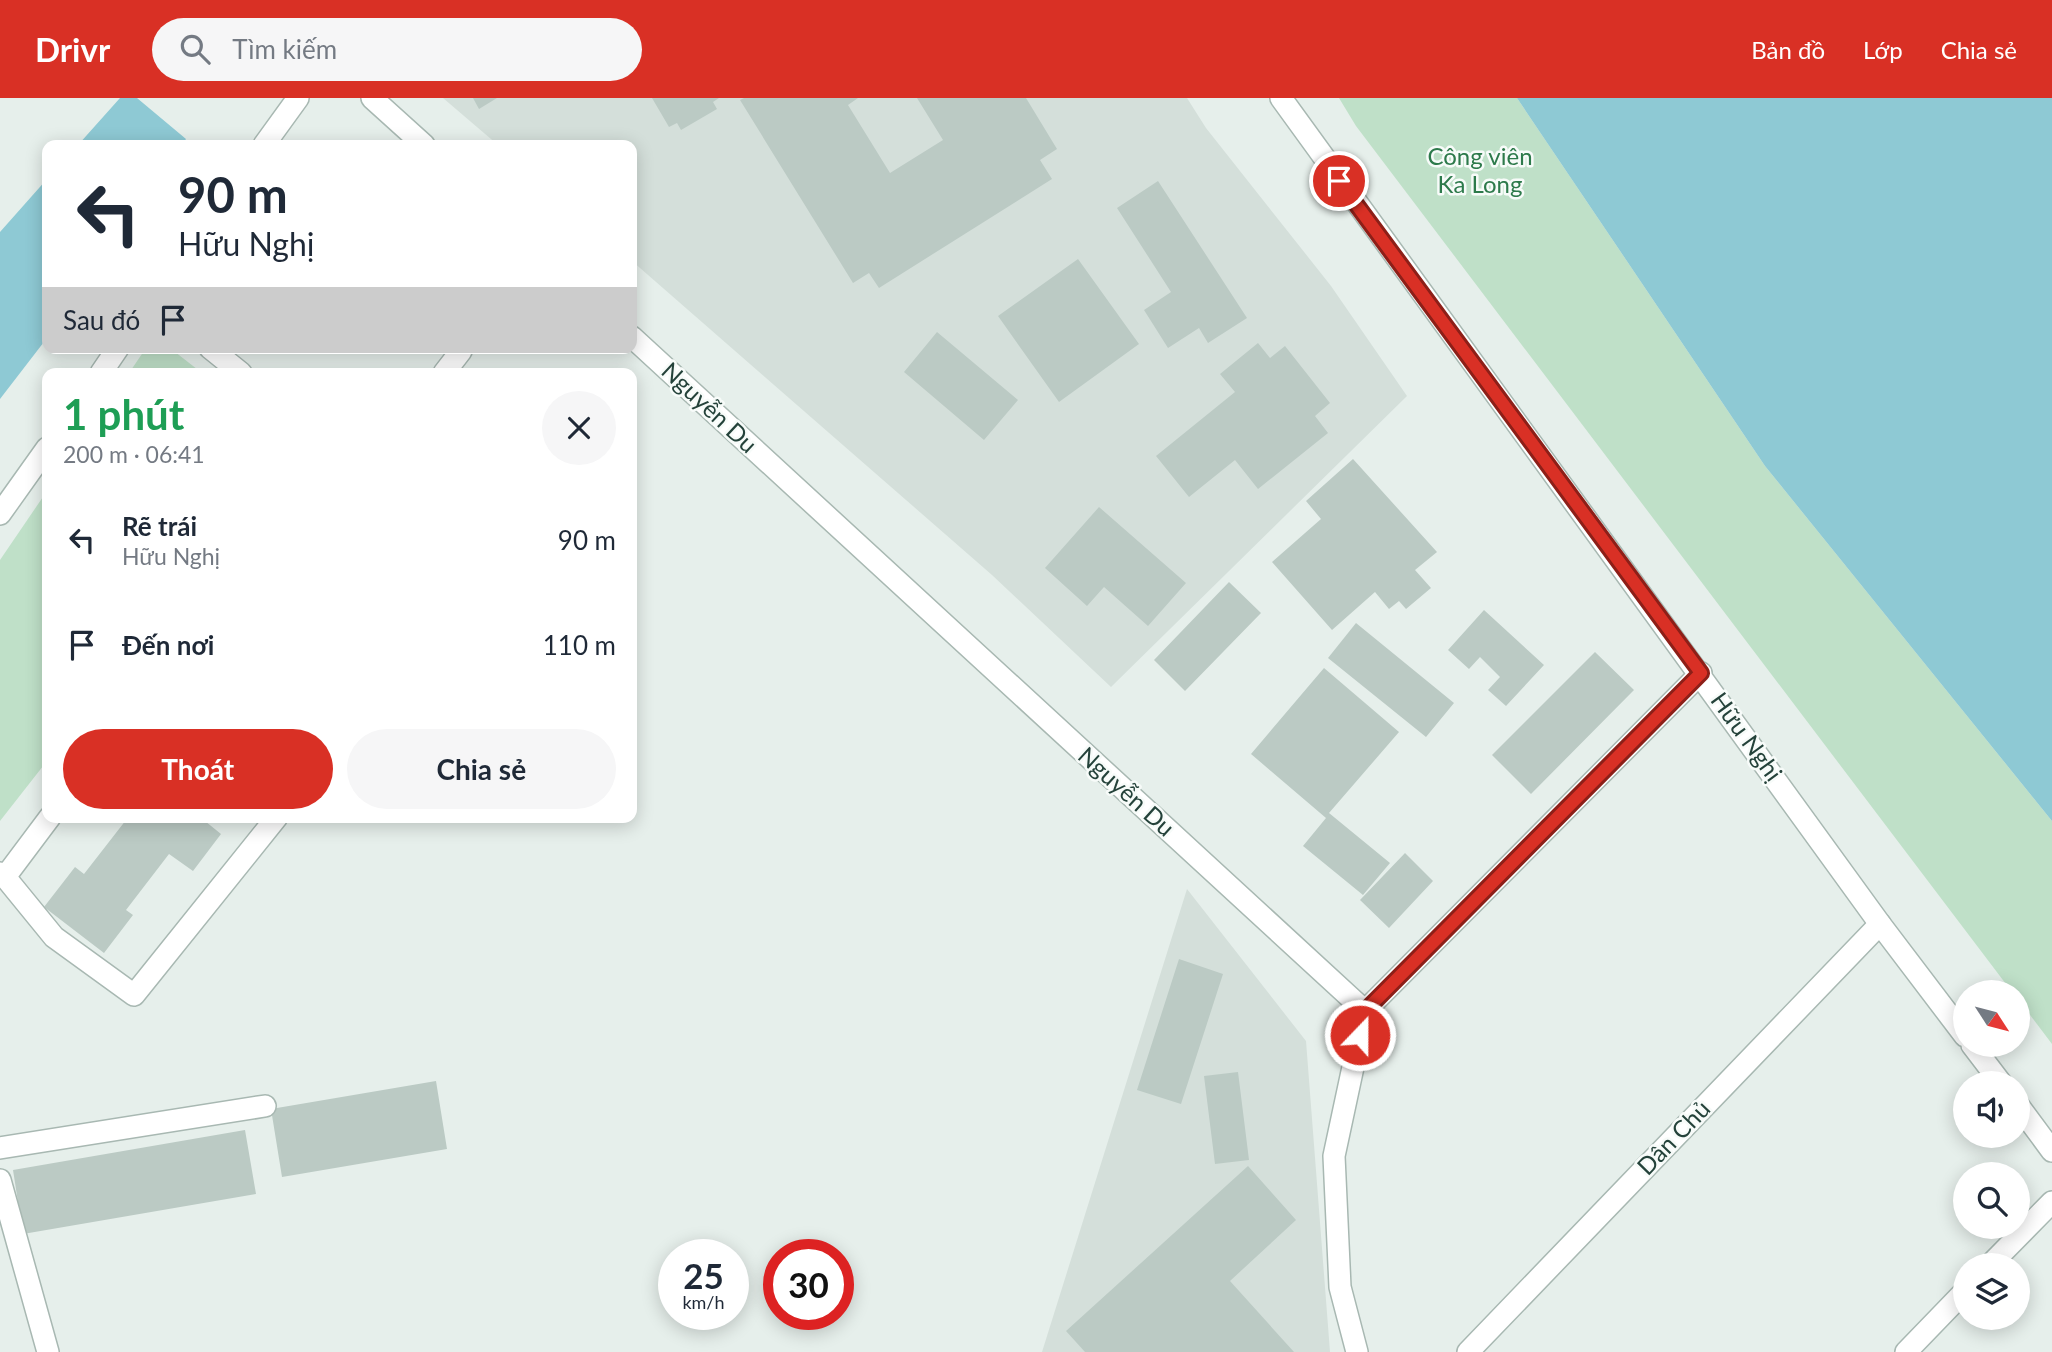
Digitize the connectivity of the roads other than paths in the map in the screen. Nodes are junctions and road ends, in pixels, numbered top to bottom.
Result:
1 (299, 98) edge
2 (372, 98) edge
3 (1281, 98) edge
4 (268, 140) edge
5 (418, 140) edge
6 (637, 342) edge
7 (217, 354) edge
8 (459, 354) edge
9 (235, 368) edge
10 (448, 368) edge
11 (42, 455) edge
12 (0, 514) edge
13 (1701, 673) junction
14 (45, 823) edge
15 (271, 823) edge
16 (2, 875) edge
17 (1880, 923) junction
18 (1365, 1011) junction
19 (1953, 1020) edge
20 (1981, 1057) edge
21 (1992, 1071) edge
22 (265, 1106) dead end
23 (2030, 1121) edge
24 (0, 1148) edge
25 (2052, 1150) edge
26 (0, 1180) edge
27 (2052, 1202) edge
28 (2002, 1253) edge
29 (1953, 1303) edge
30 (48, 1352) edge
31 (1357, 1352) edge
32 (1468, 1352) edge
33 (1906, 1352) edge

1 - 4 street
2 - 5 street
3 - 13 street, Hữu Nghị
6 - 18 street, Nguyễn Du
7 - 9 street
8 - 10 street
11 - 12 street
13 - 17 street, Hữu Nghị
13 - 18 street
14 - 16 street
15 - 16 street
17 - 19 street, Hữu Nghị
17 - 32 street, Dân Chủ
18 - 31 street
20 - 21 street
22 - 24 street
23 - 25 street
26 - 30 street
27 - 28 street
29 - 33 street

